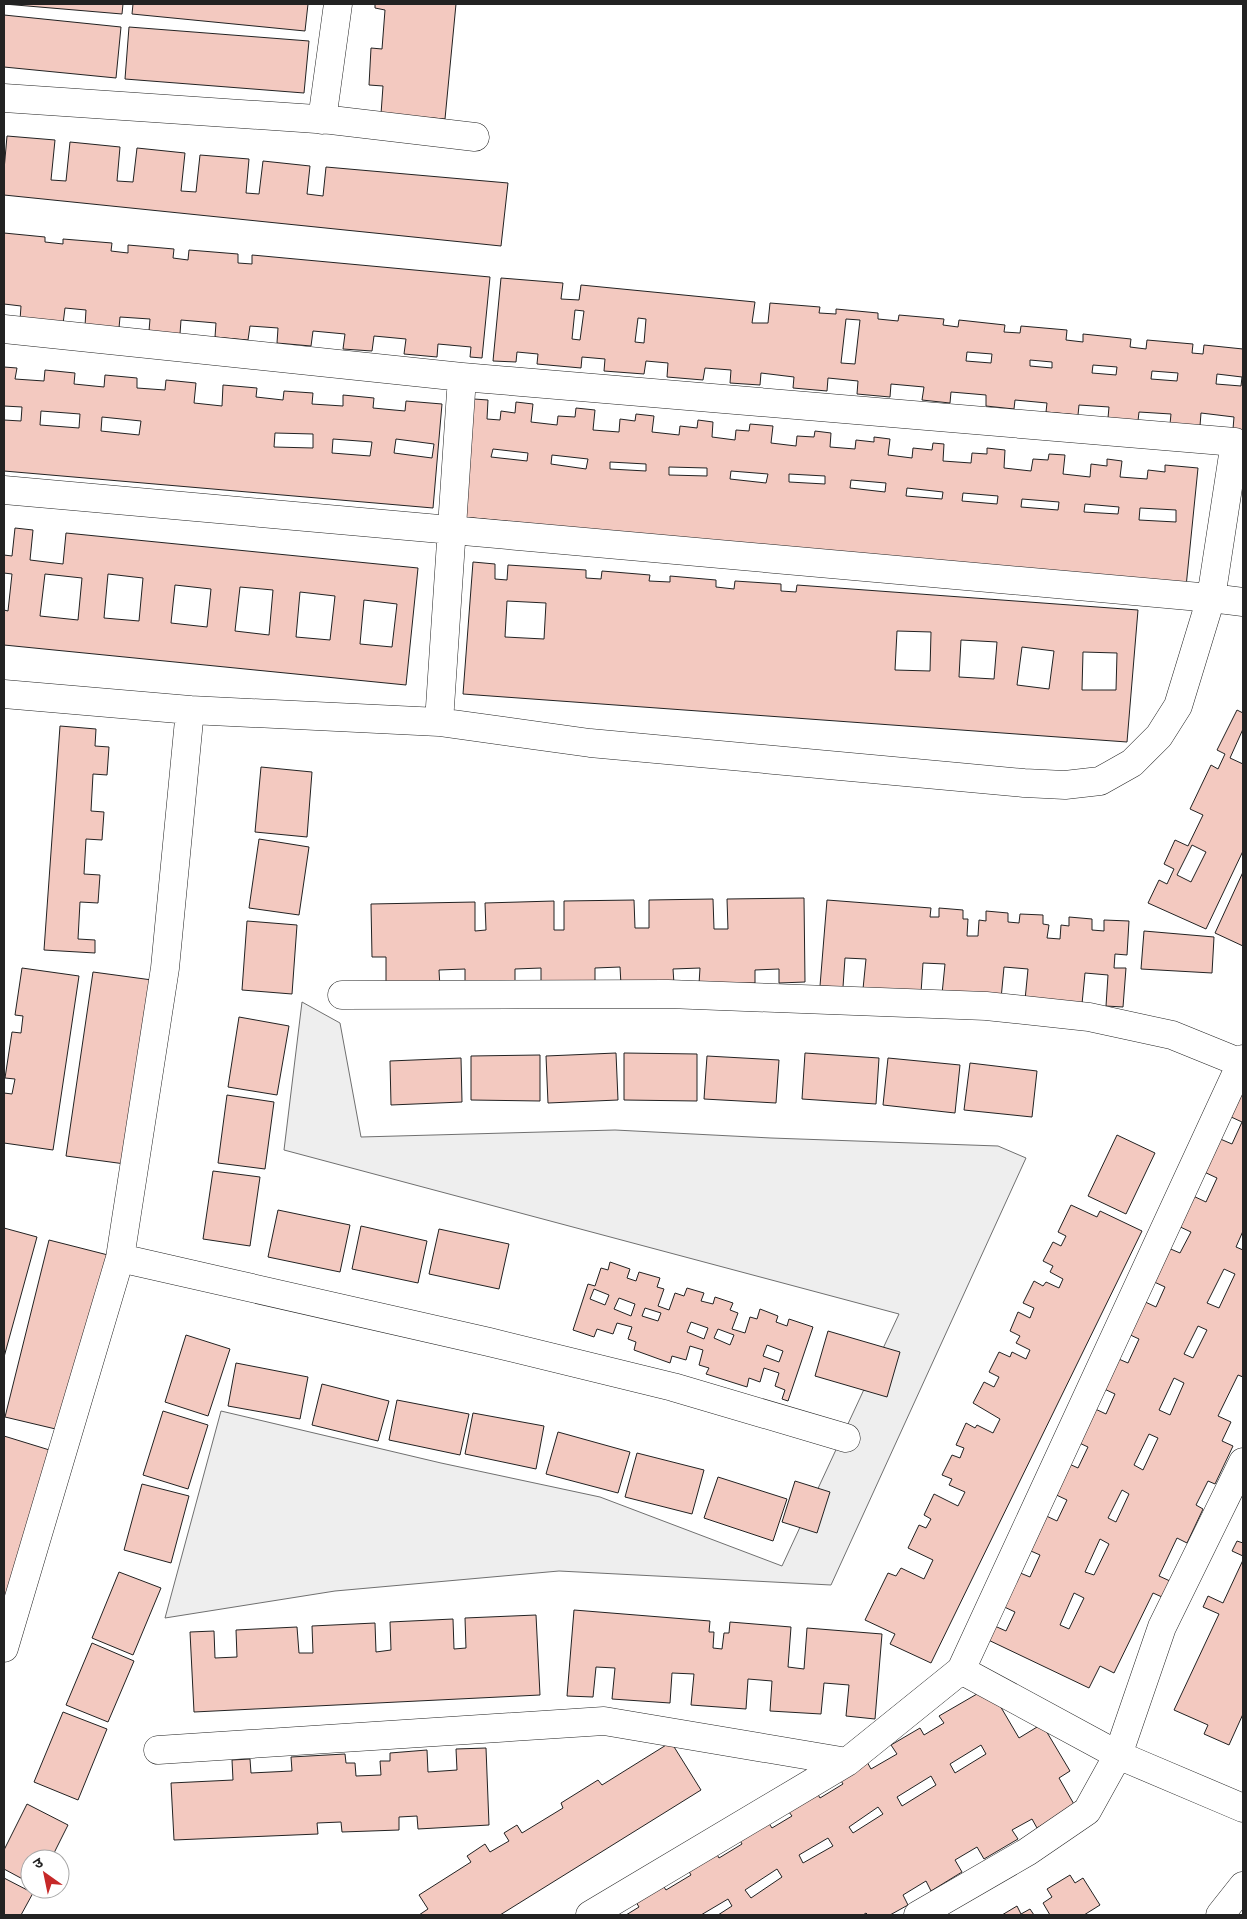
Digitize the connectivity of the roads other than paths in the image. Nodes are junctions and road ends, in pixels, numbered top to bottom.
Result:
1 (338, 4) edge
2 (4, 98) edge
3 (322, 120) junction
4 (475, 137) dead end
5 (4, 329) edge
6 (462, 377) junction
7 (1239, 442) edge
8 (4, 490) edge
9 (450, 531) junction
10 (1212, 598) junction
11 (1243, 602) edge
12 (4, 694) edge
13 (190, 710) junction
14 (439, 722) junction
15 (342, 995) dead end
16 (1242, 1061) edge
17 (120, 1258) junction
18 (846, 1438) dead end
19 (1243, 1462) edge
20 (4, 1648) edge
21 (962, 1670) junction
22 (158, 1750) dead end
23 (1118, 1755) junction
24 (847, 1762) junction
25 (1243, 1808) edge
26 (1243, 1886) edge
27 (590, 1915) edge
28 (918, 1915) edge
29 (1220, 1915) edge

1 - 3 street
2 - 3 street
3 - 4 street
5 - 6 street
6 - 7 street
6 - 9 street
7 - 10 street
8 - 9 street
9 - 10 street
9 - 14 street
10 - 11 street
10 - 14 street
12 - 13 street
13 - 14 street
13 - 17 street
15 - 16 street
16 - 21 street
17 - 18 street
17 - 20 street
19 - 23 street
21 - 23 street
21 - 24 street
22 - 24 street
23 - 25 street
23 - 28 street
24 - 27 street
26 - 29 street

